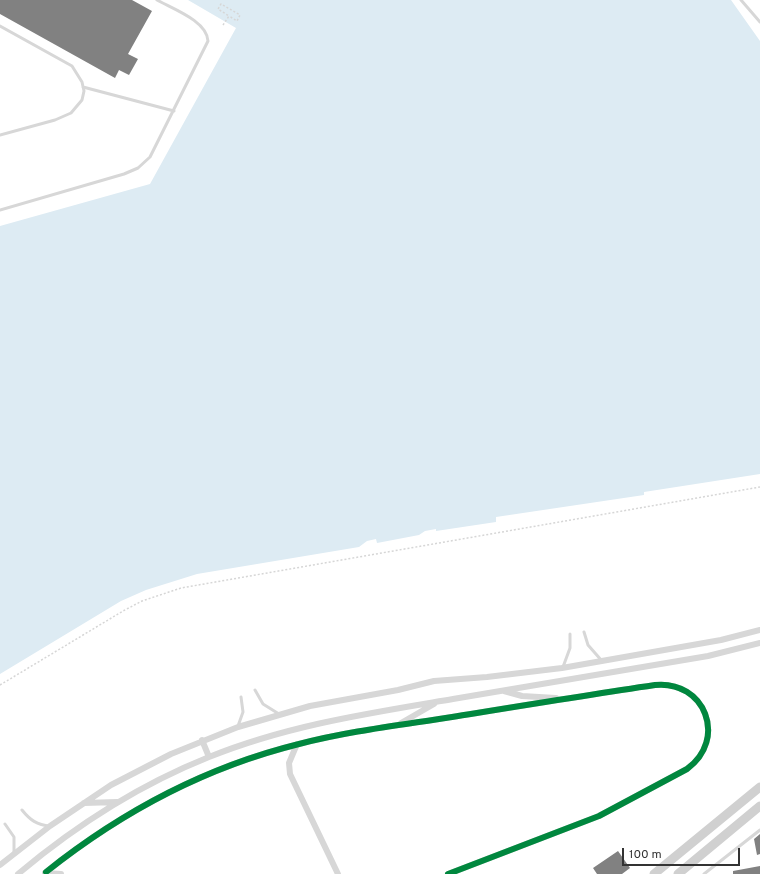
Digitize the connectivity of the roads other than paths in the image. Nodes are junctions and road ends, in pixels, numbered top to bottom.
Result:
1 (156, 0) edge
2 (741, 0) edge
3 (760, 22) edge
4 (0, 26) edge
5 (83, 87) junction
6 (174, 111) junction
7 (0, 135) edge
8 (0, 210) edge
9 (760, 630) edge
10 (584, 632) dead end
11 (570, 634) dead end
12 (760, 643) edge
13 (602, 661) junction
14 (562, 668) junction
15 (255, 690) dead end
16 (503, 691) junction
17 (241, 698) dead end
18 (563, 699) junction
19 (438, 702) junction
20 (281, 715) junction
21 (397, 726) junction
22 (238, 727) junction
23 (202, 740) junction
24 (297, 744) junction
25 (209, 757) junction
26 (760, 787) edge
27 (119, 802) junction
28 (83, 803) junction
29 (760, 806) edge
30 (22, 810) dead end
31 (5, 824) dead end
32 (50, 826) junction
33 (760, 830) edge
34 (14, 853) junction
35 (669, 862) junction
36 (0, 865) edge
37 (45, 873) edge
38 (18, 874) edge
39 (61, 874) edge
40 (338, 874) edge
41 (448, 874) edge
42 (654, 874) edge
43 (678, 874) edge
44 (704, 874) edge

1 - 6 lane
2 - 3 lane
4 - 5 lane
5 - 6 lane
5 - 7 lane
6 - 8 lane
9 - 13 street
10 - 13 lane
11 - 14 lane
12 - 16 street
13 - 14 street
14 - 20 street
15 - 20 lane
16 - 18 street
16 - 19 street
17 - 22 lane
18 - 21 street
18 - 41 street
19 - 21 street
19 - 25 street
20 - 22 street
21 - 24 street
22 - 23 street
23 - 25 street
23 - 28 street
24 - 37 street
24 - 40 street
25 - 27 street
26 - 35 street
27 - 28 street
27 - 38 street
28 - 32 street
29 - 43 street
30 - 32 lane
31 - 34 lane
32 - 34 street
33 - 44 lane
34 - 36 street
35 - 42 street
35 - 43 street
37 - 39 street

